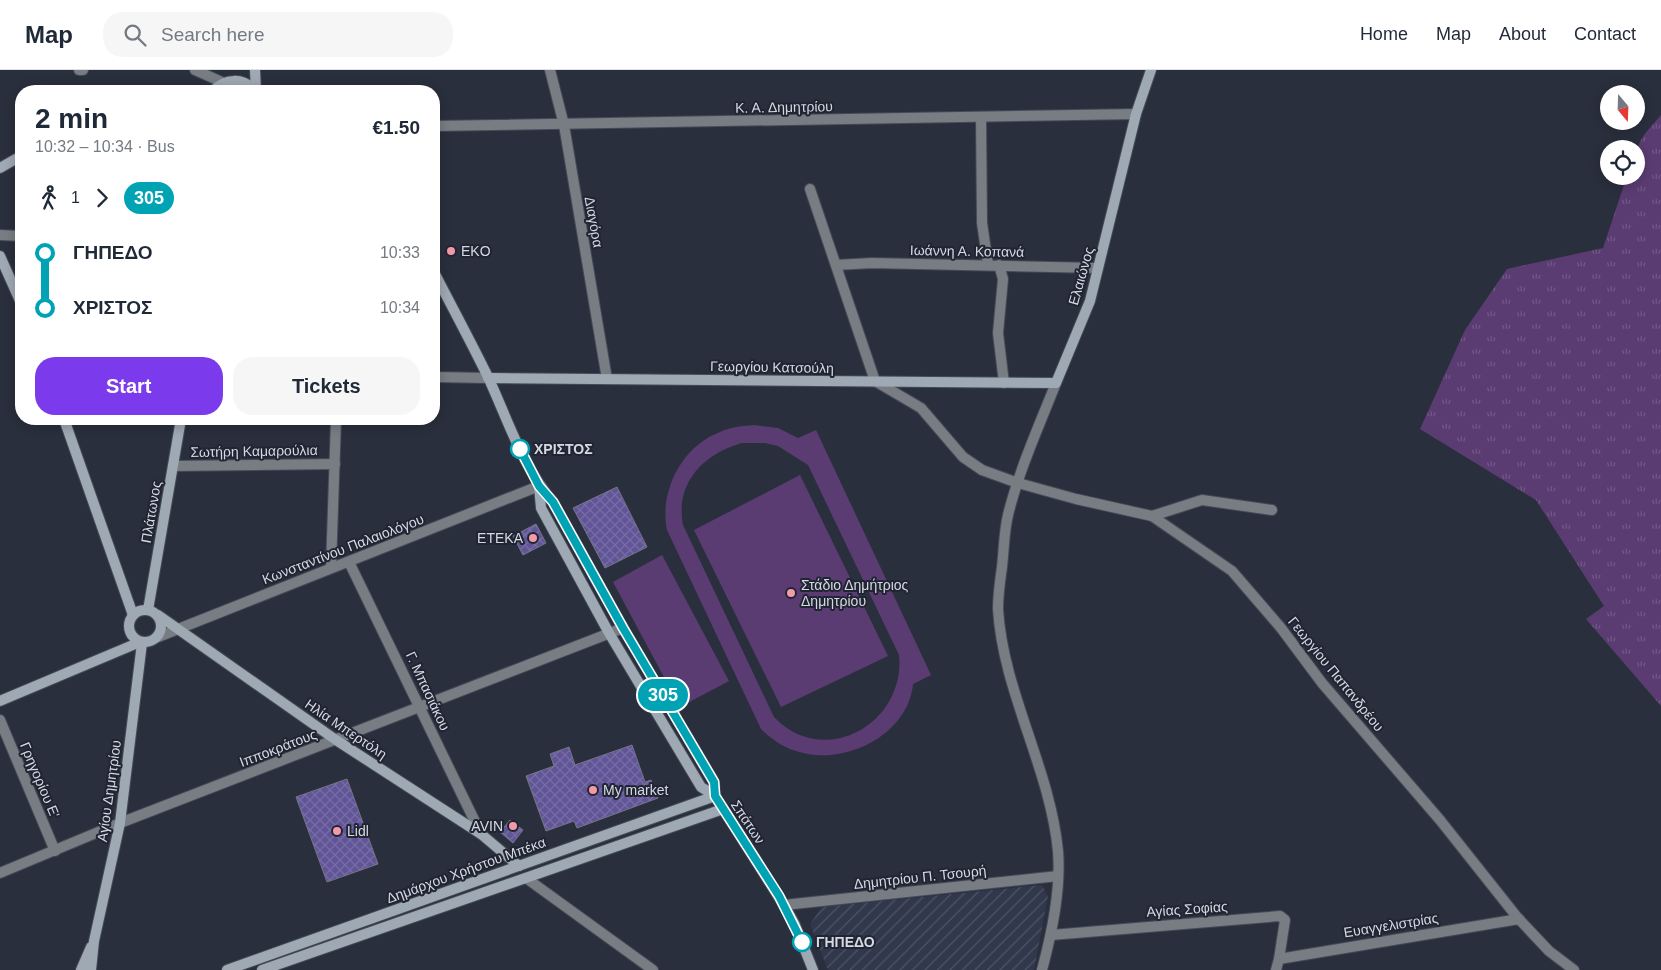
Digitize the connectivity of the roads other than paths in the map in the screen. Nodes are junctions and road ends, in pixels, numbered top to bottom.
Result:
1 (79, 70) edge
2 (83, 70) edge
3 (195, 70) edge
4 (234, 70) edge
5 (255, 70) edge
6 (550, 70) edge
7 (1151, 70) edge
8 (208, 77) junction
9 (225, 82) junction
10 (210, 85) edge
11 (221, 85) edge
12 (246, 85) edge
13 (256, 85) edge
14 (1136, 114) junction
15 (981, 117) junction
16 (564, 125) junction
17 (440, 126) edge
18 (15, 159) edge
19 (0, 168) edge
20 (810, 189) dead end
21 (0, 236) edge
22 (15, 236) edge
23 (0, 256) edge
24 (988, 264) junction
25 (836, 265) junction
26 (999, 265) junction
27 (1098, 268) junction
28 (440, 284) edge
29 (15, 290) edge
30 (440, 377) edge
31 (488, 378) junction
32 (607, 379) junction
33 (875, 381) junction
34 (1004, 383) junction
35 (1056, 383) junction
36 (66, 425) edge
37 (180, 425) edge
38 (336, 425) edge
39 (335, 464) junction
40 (174, 466) junction
41 (1018, 483) junction
42 (539, 486) junction
43 (1272, 510) dead end
44 (1152, 516) junction
45 (349, 562) junction
46 (331, 568) junction
47 (148, 610) junction
48 (133, 615) junction
49 (158, 615) junction
50 (623, 628) junction
51 (178, 629) junction
52 (609, 633) junction
53 (158, 637) junction
54 (141, 642) junction
55 (0, 701) edge
56 (420, 706) junction
57 (0, 720) edge
58 (336, 740) junction
59 (715, 796) junction
60 (723, 809) junction
61 (120, 823) junction
62 (481, 834) junction
63 (55, 851) junction
64 (519, 866) junction
65 (0, 873) edge
66 (1058, 876) junction
67 (526, 878) junction
68 (784, 905) junction
69 (1519, 918) junction
70 (1051, 936) junction
71 (94, 942) junction
72 (1279, 959) junction
73 (81, 970) edge
74 (92, 970) edge
75 (227, 970) edge
76 (262, 970) edge
77 (653, 970) edge
78 (813, 970) edge
79 (1042, 970) edge
80 (1276, 970) edge
81 (1574, 970) edge

1 - 2 street
3 - 8 street
4 - 9 street
5 - 13 street
6 - 16 street, Διαγόρα
7 - 14 street, Ελαιώνος
8 - 9 street
8 - 10 street
9 - 11 street
9 - 12 street
14 - 15 street, Κ. Α. Δημητρίου
14 - 27 street, Ελαιώνος
15 - 16 street, Κ. Α. Δημητρίου
15 - 24 street
16 - 17 street, Κ. Α. Δημητρίου
16 - 32 street, Διαγόρα
18 - 19 street
20 - 25 street
21 - 22 street
23 - 29 street
24 - 25 street, Ιωάννη Α. Κοπανά
24 - 26 street, Ιωάννη Α. Κοπανά
25 - 33 street
26 - 27 street, Ιωάννη Α. Κοπανά
26 - 34 street
27 - 35 street, Ελαιώνος
28 - 31 street
30 - 31 street
31 - 32 street, Γεωργίου Κατσούλη
31 - 42 street
32 - 33 street, Γεωργίου Κατσούλη
33 - 34 street, Γεωργίου Κατσούλη
33 - 41 street, Γεωργίου Παπανδρέου
34 - 35 street, Γεωργίου Κατσούλη
35 - 41 street, Ελαιώνος
36 - 48 street
37 - 40 street, Πλάτωνος
38 - 39 street
39 - 40 street, Σωτήρη Καμαρούλια
39 - 46 street
40 - 47 street, Πλάτωνος
41 - 44 street, Γεωργίου Παπανδρέου
41 - 66 street, Ελαιώνος
42 - 45 street, Κωνσταντίνου Παλαιολόγου
42 - 50 street
42 - 52 street
43 - 44 street
44 - 69 street, Γεωργίου Παπανδρέου
45 - 46 street, Κωνσταντίνου Παλαιολόγου
45 - 56 street, Γ. Μπασιάκου
46 - 51 street, Κωνσταντίνου Παλαιολόγου
47 - 48 street
47 - 49 street
48 - 54 street
49 - 51 street, Ηλία Μπερτόλη
49 - 53 street
50 - 52 street, Ιπποκράτους
50 - 59 street
51 - 53 street, Κωνσταντίνου Παλαιολόγου
51 - 58 street, Ηλία Μπερτόλη
52 - 56 street, Ιπποκράτους
52 - 59 street
53 - 54 street
54 - 55 street
54 - 61 street, Αγίου Δημητρίου
56 - 58 street, Ιπποκράτους
56 - 62 street, Γ. Μπασιάκου
57 - 63 street, Γρηγορίου Ε'
58 - 61 street, Ιπποκράτους
58 - 62 street, Ηλία Μπερτόλη
59 - 60 street, Σπάτων
59 - 64 street, Δημάρχου Χρήστου Μπέκα
60 - 67 street, Δημάρχου Χρήστου Μπέκα
60 - 68 street, Σπάτων
61 - 63 street, Ιπποκράτους
61 - 71 street, Αγίου Δημητρίου
62 - 64 street, Ηλία Μπερτόλη
63 - 65 street, Ιπποκράτους
64 - 75 street, Δημάρχου Χρήστου Μπέκα
66 - 68 street, Δημητρίου Π. Τσουρή
66 - 70 street, Ελαιώνος
67 - 76 street, Δημάρχου Χρήστου Μπέκα
67 - 77 street
68 - 78 street, Σπάτων
69 - 72 street, Ευαγγελιστρίας
69 - 81 street, Γεωργίου Παπανδρέου
70 - 72 street, Αγίας Σοφίας
70 - 79 street, Ελαιώνος
71 - 73 street
71 - 74 street
72 - 80 street

